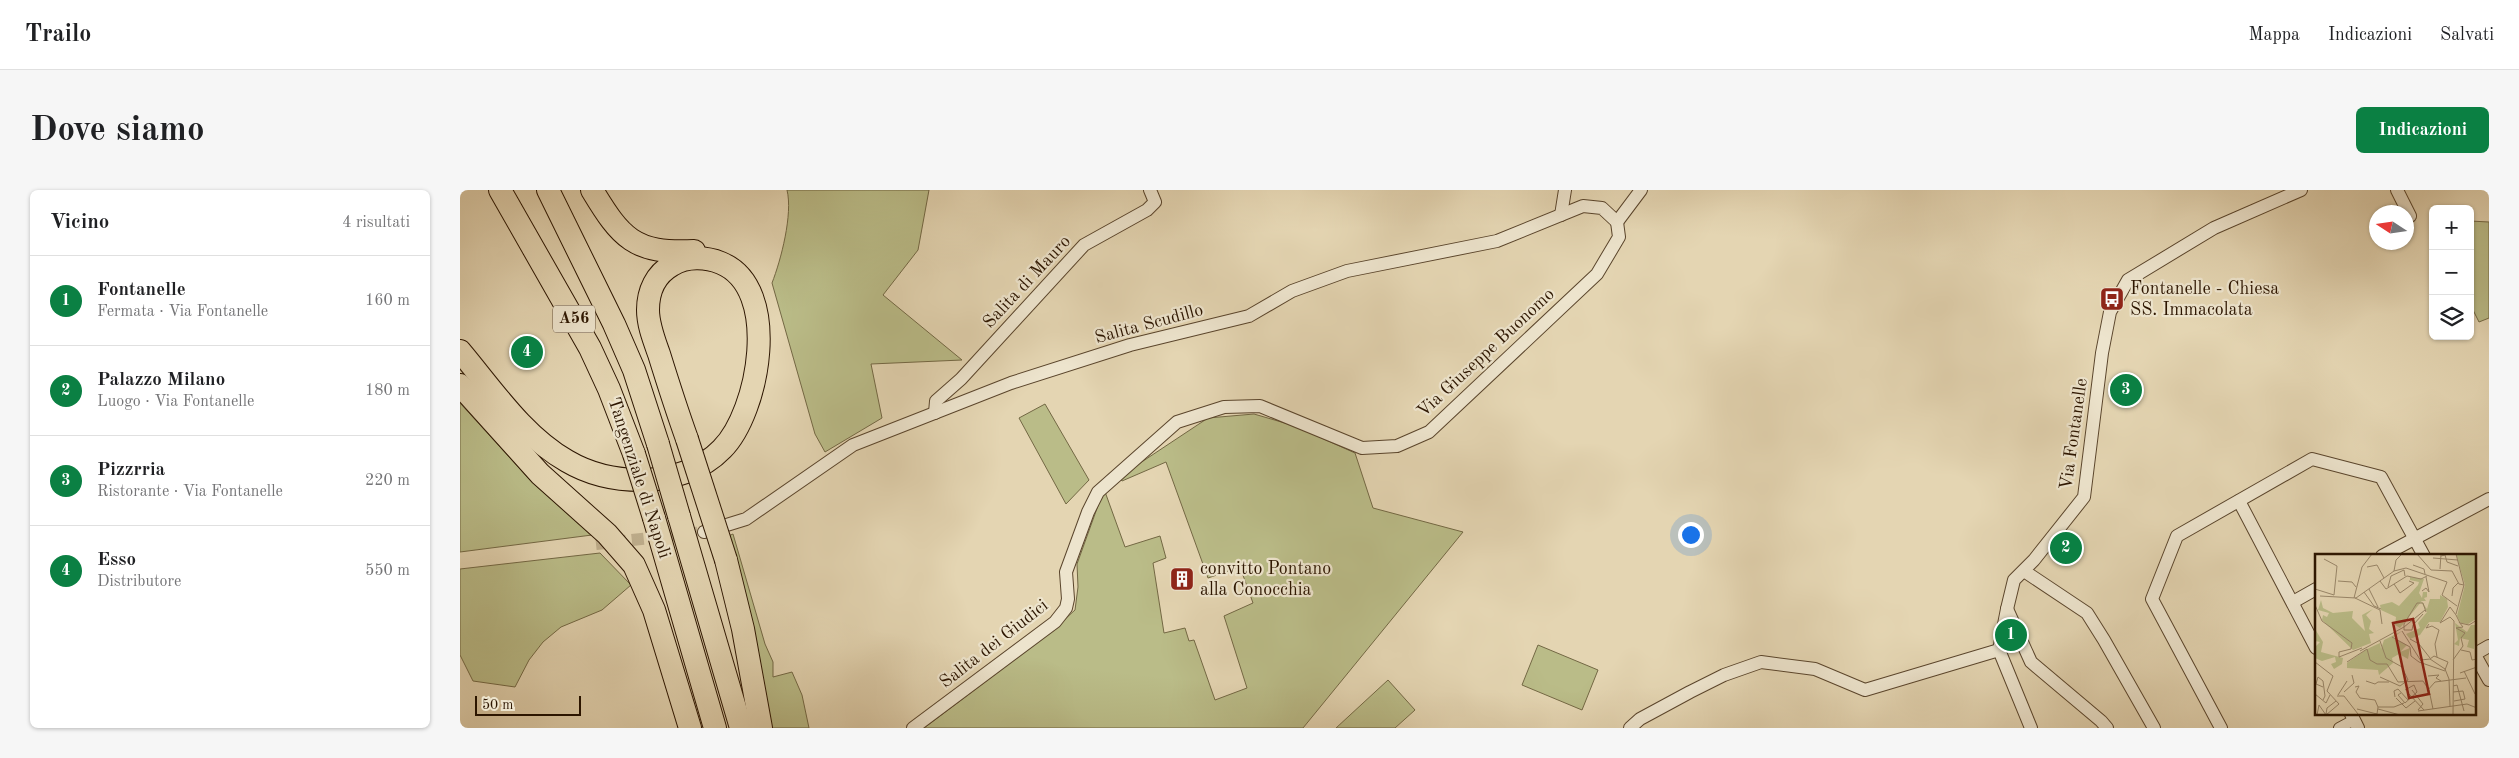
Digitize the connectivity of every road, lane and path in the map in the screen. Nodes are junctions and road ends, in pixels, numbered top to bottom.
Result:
1 (500, 190) edge
2 (548, 190) edge
3 (592, 190) edge
4 (1150, 190) edge
5 (1565, 190) edge
6 (1641, 190) edge
7 (2301, 190) edge
8 (2397, 190) edge
9 (2404, 205) edge
10 (1561, 215) junction
11 (1617, 222) junction
12 (460, 351) edge
13 (460, 364) edge
14 (460, 385) edge
15 (934, 413) junction
16 (2489, 499) edge
17 (2239, 501) junction
18 (704, 532) tunnel mouth
19 (2416, 539) junction
20 (2386, 554) edge
21 (2423, 554) edge
22 (2024, 571) junction
23 (1066, 572) joint
24 (2315, 590) edge
25 (2293, 602) junction
26 (2007, 609) junction
27 (2315, 646) edge
28 (2489, 646) edge
29 (1999, 650) junction
30 (2476, 653) edge
31 (2476, 656) edge
32 (2489, 680) edge
33 (2357, 719) edge
34 (690, 728) edge
35 (715, 728) edge
36 (741, 728) edge
37 (761, 728) edge
38 (913, 728) edge
39 (1630, 728) edge
40 (2031, 728) edge
41 (2107, 728) edge
42 (2154, 728) edge
43 (2221, 728) edge
44 (2339, 728) edge

1 - 35 highway, Tangenziale di Napoli / A56, bridge
2 - 36 highway, Tangenziale di Napoli / A56, bridge
3 - 13 highway
4 - 15 street, Salita di Mauro
5 - 10 street
6 - 11 street
7 - 22 street, Via Fontanelle
8 - 9 street
10 - 11 street, Salita Scudillo
10 - 15 street, Salita Scudillo
11 - 23 street, Via Giuseppe Buonomo
12 - 37 highway, bridge
14 - 34 highway
15 - 18 street, Salita Scudillo
16 - 19 street
17 - 19 street
17 - 25 street
17 - 43 street
19 - 20 street
19 - 21 street
22 - 26 street, Via Fontanelle
22 - 42 street
23 - 38 street, Salita dei Giudici
24 - 25 street
25 - 27 street
26 - 29 street, Via Fontanelle
26 - 41 street
28 - 30 street
29 - 39 street
29 - 40 street
31 - 32 street
33 - 44 street

